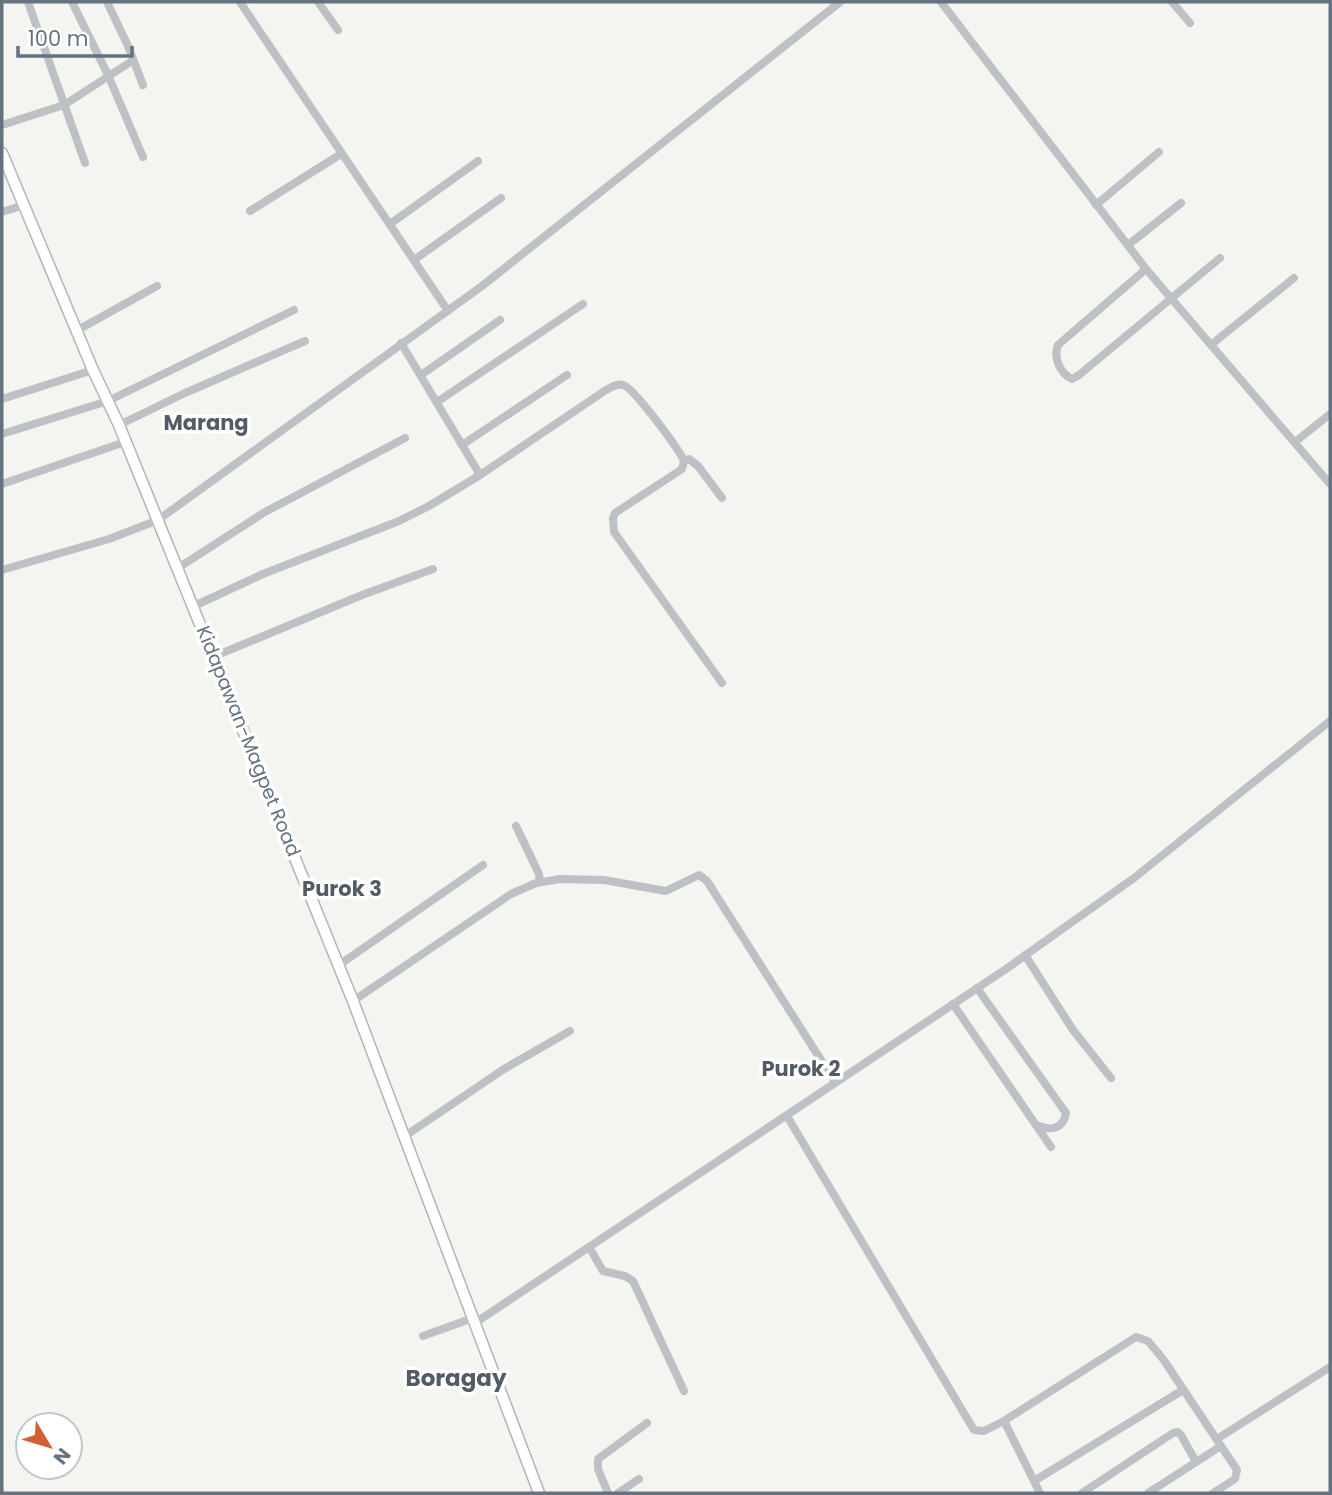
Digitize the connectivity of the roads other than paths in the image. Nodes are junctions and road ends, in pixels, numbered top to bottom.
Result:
1 (28, 2) edge
2 (72, 2) edge
3 (107, 2) edge
4 (240, 2) edge
5 (318, 2) edge
6 (840, 2) edge
7 (941, 2) edge
8 (1172, 2) edge
9 (1190, 23) dead end
10 (338, 30) dead end
11 (132, 61) junction
12 (108, 75) junction
13 (143, 85) dead end
14 (64, 105) junction
15 (2, 125) edge
16 (1160, 152) dead end
17 (2, 153) edge
18 (341, 154) junction
19 (143, 157) dead end
20 (478, 161) dead end
21 (85, 163) dead end
22 (501, 198) dead end
23 (1181, 203) dead end
24 (24, 205) junction
25 (1096, 205) junction
26 (250, 211) dead end
27 (2, 212) edge
28 (390, 225) junction
29 (1128, 245) junction
30 (1220, 258) dead end
31 (414, 260) junction
32 (1146, 269) junction
33 (1294, 278) dead end
34 (157, 286) dead end
35 (1169, 298) junction
36 (583, 304) dead end
37 (294, 310) dead end
38 (448, 310) junction
39 (500, 320) dead end
40 (76, 331) junction
41 (305, 341) dead end
42 (401, 343) junction
43 (1212, 344) junction
44 (93, 370) junction
45 (421, 375) junction
46 (567, 375) dead end
47 (2, 399) edge
48 (108, 401) junction
49 (437, 402) junction
50 (1330, 414) edge
51 (119, 425) junction
52 (2, 434) edge
53 (405, 438) dead end
54 (125, 442) junction
55 (1296, 442) junction
56 (462, 444) junction
57 (684, 461) junction
58 (480, 475) junction
59 (2, 484) edge
60 (1330, 484) edge
61 (722, 498) dead end
62 (158, 520) junction
63 (178, 568) junction
64 (433, 569) dead end
65 (2, 570) edge
66 (194, 606) junction
67 (215, 656) junction
68 (722, 683) dead end
69 (1330, 721) edge
70 (516, 825) dead end
71 (484, 865) dead end
72 (540, 882) junction
73 (1025, 955) junction
74 (339, 965) junction
75 (977, 988) junction
76 (354, 1001) junction
77 (953, 1004) junction
78 (570, 1031) dead end
79 (1111, 1078) dead end
80 (835, 1083) junction
81 (787, 1116) junction
82 (1036, 1125) junction
83 (405, 1136) junction
84 (1051, 1147) dead end
85 (589, 1247) junction
86 (474, 1321) junction
87 (423, 1336) dead end
88 (1330, 1367) edge
89 (1183, 1390) junction
90 (684, 1391) dead end
91 (1004, 1421) junction
92 (647, 1423) dead end
93 (1219, 1442) junction
94 (1196, 1462) junction
95 (639, 1479) dead end
96 (1034, 1481) junction
97 (539, 1493) edge
98 (608, 1493) edge
99 (618, 1493) edge
100 (1040, 1493) edge
101 (1082, 1493) edge
102 (1148, 1493) edge
103 (1213, 1493) edge

1 - 14 street
2 - 12 street
3 - 11 street
4 - 18 street
5 - 10 street
6 - 38 street
7 - 25 street
8 - 9 street
11 - 12 street
11 - 13 street
12 - 14 street
12 - 19 street
14 - 15 street
14 - 21 street
16 - 25 street
17 - 24 main road, Kidapawan-Magpet Road
18 - 26 street
18 - 28 street
20 - 28 street
22 - 31 street
23 - 29 street
24 - 27 street
24 - 40 main road, Kidapawan-Magpet Road
25 - 29 street
28 - 31 street
29 - 32 street
30 - 35 street
31 - 38 street
32 - 35 street
32 - 35 street
33 - 43 street
34 - 40 street
35 - 43 street
36 - 49 street
37 - 48 street
38 - 42 street
39 - 45 street
40 - 44 main road, Kidapawan-Magpet Road
41 - 51 street
42 - 45 street
42 - 62 street
43 - 55 street
44 - 47 street
44 - 48 main road, Kidapawan-Magpet Road
45 - 49 street
46 - 56 street
48 - 51 main road, Kidapawan-Magpet Road
48 - 52 street
49 - 56 street
50 - 55 street
51 - 54 main road, Kidapawan-Magpet Road
53 - 63 street
54 - 59 street
54 - 62 main road, Kidapawan-Magpet Road
55 - 60 street
56 - 58 street
57 - 58 street
57 - 61 street
57 - 68 street
58 - 66 street
62 - 63 main road, Kidapawan-Magpet Road
62 - 65 street
63 - 66 main road, Kidapawan-Magpet Road
64 - 67 street
66 - 67 main road, Kidapawan-Magpet Road
67 - 74 main road, Kidapawan-Magpet Road
69 - 73 street
70 - 72 street
71 - 74 street
72 - 76 street
72 - 80 street
73 - 75 street
73 - 79 street
74 - 76 main road, Kidapawan-Magpet Road
75 - 77 street
75 - 82 street
76 - 83 main road, Kidapawan-Magpet Road
77 - 80 street
77 - 82 street
78 - 83 street
80 - 81 street
81 - 85 street
81 - 91 street
82 - 84 street
83 - 86 main road, Kidapawan-Magpet Road
85 - 86 street
85 - 90 street
86 - 87 street
86 - 97 main road, Kidapawan-Magpet Road
88 - 93 street
89 - 91 street
89 - 93 street
89 - 96 street
91 - 96 street
92 - 98 street
93 - 94 street
93 - 103 street
94 - 101 street
94 - 102 street
95 - 99 street
96 - 100 street

